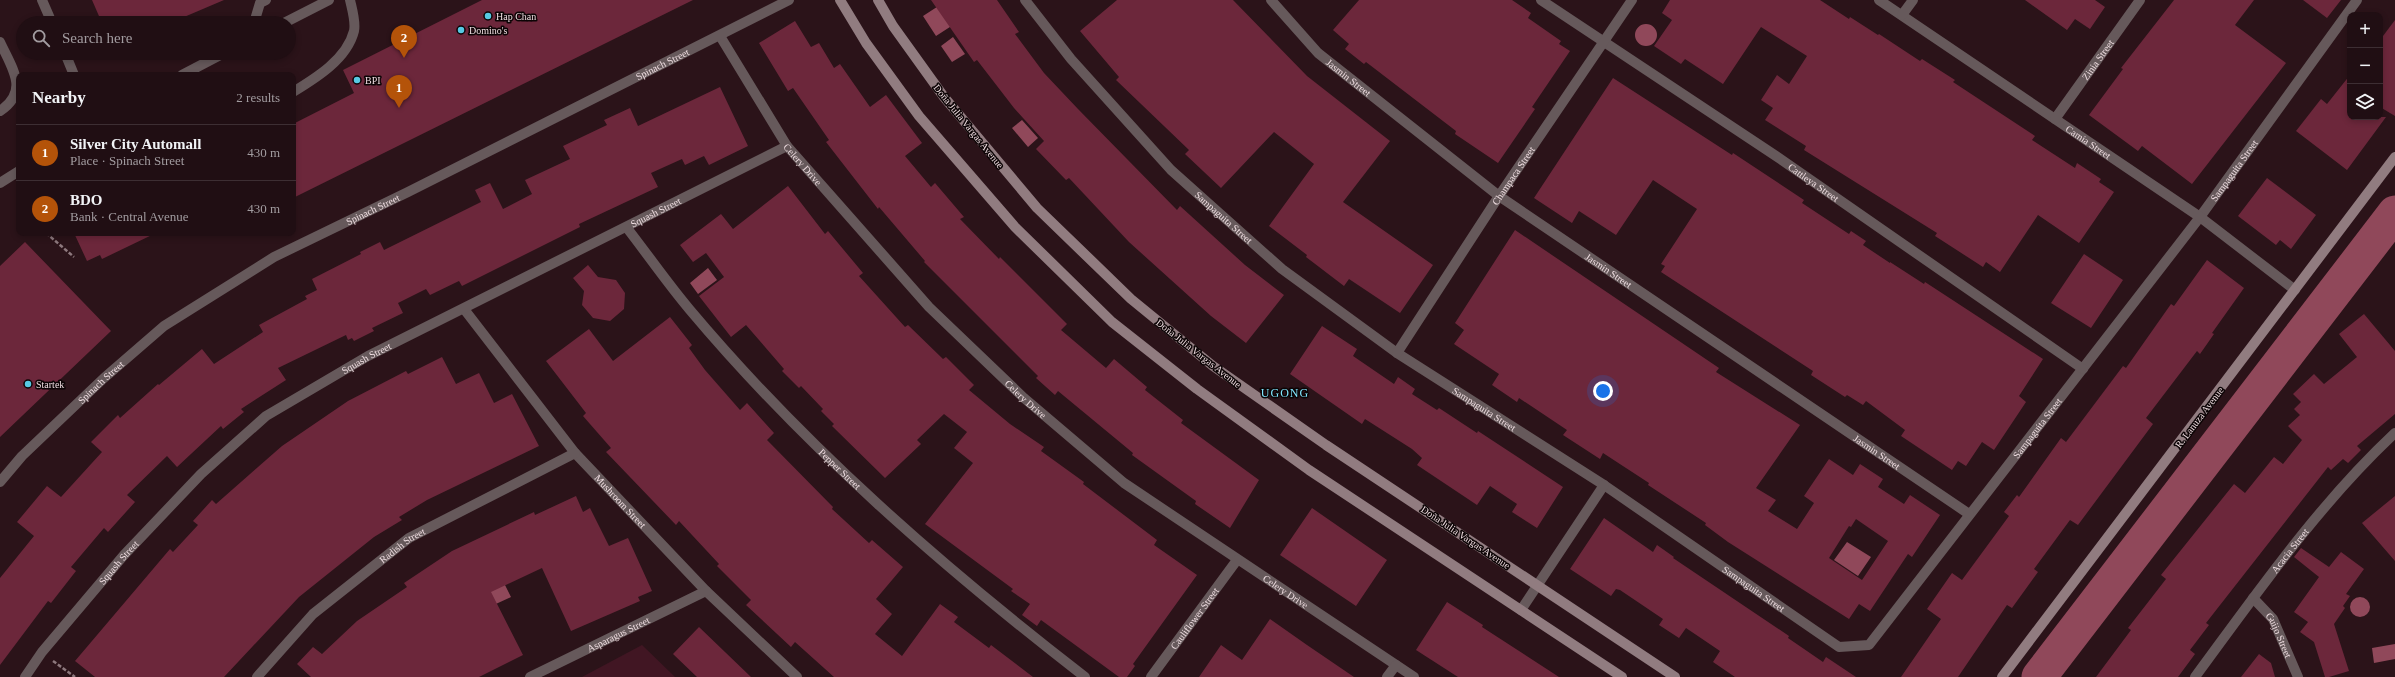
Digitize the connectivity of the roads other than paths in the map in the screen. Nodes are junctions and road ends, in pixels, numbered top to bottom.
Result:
1 (42, 0) edge
2 (266, 0) edge
3 (329, 0) edge
4 (350, 0) edge
5 (789, 0) edge
6 (840, 0) edge
7 (878, 0) edge
8 (1025, 0) edge
9 (1271, 0) edge
10 (1541, 0) edge
11 (1632, 0) edge
12 (1879, 0) edge
13 (1913, 0) edge
14 (2140, 0) edge
15 (2358, 0) edge
16 (1902, 15) junction
17 (49, 16) edge
18 (256, 16) edge
19 (296, 17) edge
20 (720, 36) junction
21 (1604, 41) junction
22 (0, 42) edge
23 (67, 60) edge
24 (211, 60) edge
25 (73, 72) edge
26 (188, 72) edge
27 (16, 80) edge
28 (296, 90) edge
29 (16, 94) edge
30 (0, 112) edge
31 (2055, 119) junction
32 (787, 146) junction
33 (2395, 157) edge
34 (16, 173) edge
35 (0, 183) edge
36 (1499, 196) junction
37 (2200, 217) junction
38 (627, 228) junction
39 (2295, 290) junction
40 (464, 309) junction
41 (1397, 353) junction
42 (2083, 369) junction
43 (2395, 433) edge
44 (575, 453) junction
45 (0, 482) edge
46 (1604, 485) junction
47 (1969, 514) junction
48 (1237, 560) junction
49 (1537, 584) junction
50 (706, 591) junction
51 (2253, 598) junction
52 (1521, 610) junction
53 (1396, 665) junction
54 (25, 677) edge
55 (257, 677) edge
56 (530, 677) edge
57 (797, 677) edge
58 (1085, 677) edge
59 (1151, 677) edge
60 (1387, 677) edge
61 (1414, 677) edge
62 (1622, 677) edge
63 (1675, 677) edge
64 (2002, 677) edge
65 (2195, 677) edge
66 (2298, 677) edge

1 - 17 street
2 - 18 street
3 - 19 street
4 - 28 street
5 - 20 street, Spinach Street
6 - 52 main road
7 - 49 main road, Doña Julia Vargas Avenue
8 - 41 street, Sampaguita Street
9 - 36 street, Jasmin Street
10 - 21 street, Cattleya Street
11 - 21 street, Champaca Street
12 - 16 street, Camia Street
13 - 16 street
14 - 31 street, Zinia Street
15 - 37 street, Sampaguita Street
16 - 31 street, Camia Street
20 - 32 street, Celery Drive
20 - 45 street, Spinach Street
21 - 36 street, Champaca Street
21 - 42 street, Cattleya Street
22 - 27 street
23 - 25 street
24 - 26 street
29 - 30 street
31 - 37 street, Camia Street
32 - 38 street, Squash Street
32 - 48 street, Celery Drive
33 - 39 main road, R. Lanuza Avenue
34 - 35 street
36 - 41 street, Champaca Street
36 - 47 street, Jasmin Street
37 - 39 street, Camia Street
37 - 42 street, Sampaguita Street
38 - 40 street, Squash Street
38 - 58 street, Pepper Street
39 - 64 main road, R. Lanuza Avenue
40 - 44 street, Mushroom Street
40 - 54 street, Squash Street
41 - 46 street, Sampaguita Street
42 - 47 street, Sampaguita Street
43 - 51 street, Acacia Street
44 - 50 street, Mushroom Street
44 - 55 street, Radish Street
46 - 47 street, Sampaguita Street
46 - 49 street
48 - 53 street, Celery Drive
48 - 59 street, Cauliflower Street
49 - 52 street
49 - 63 main road, Doña Julia Vargas Avenue
50 - 56 street, Asparagus Street
50 - 57 street, Mushroom Street
51 - 65 street, Acacia Street
51 - 66 street, Guijo Street
52 - 62 main road
53 - 60 street
53 - 61 street, Celery Drive

